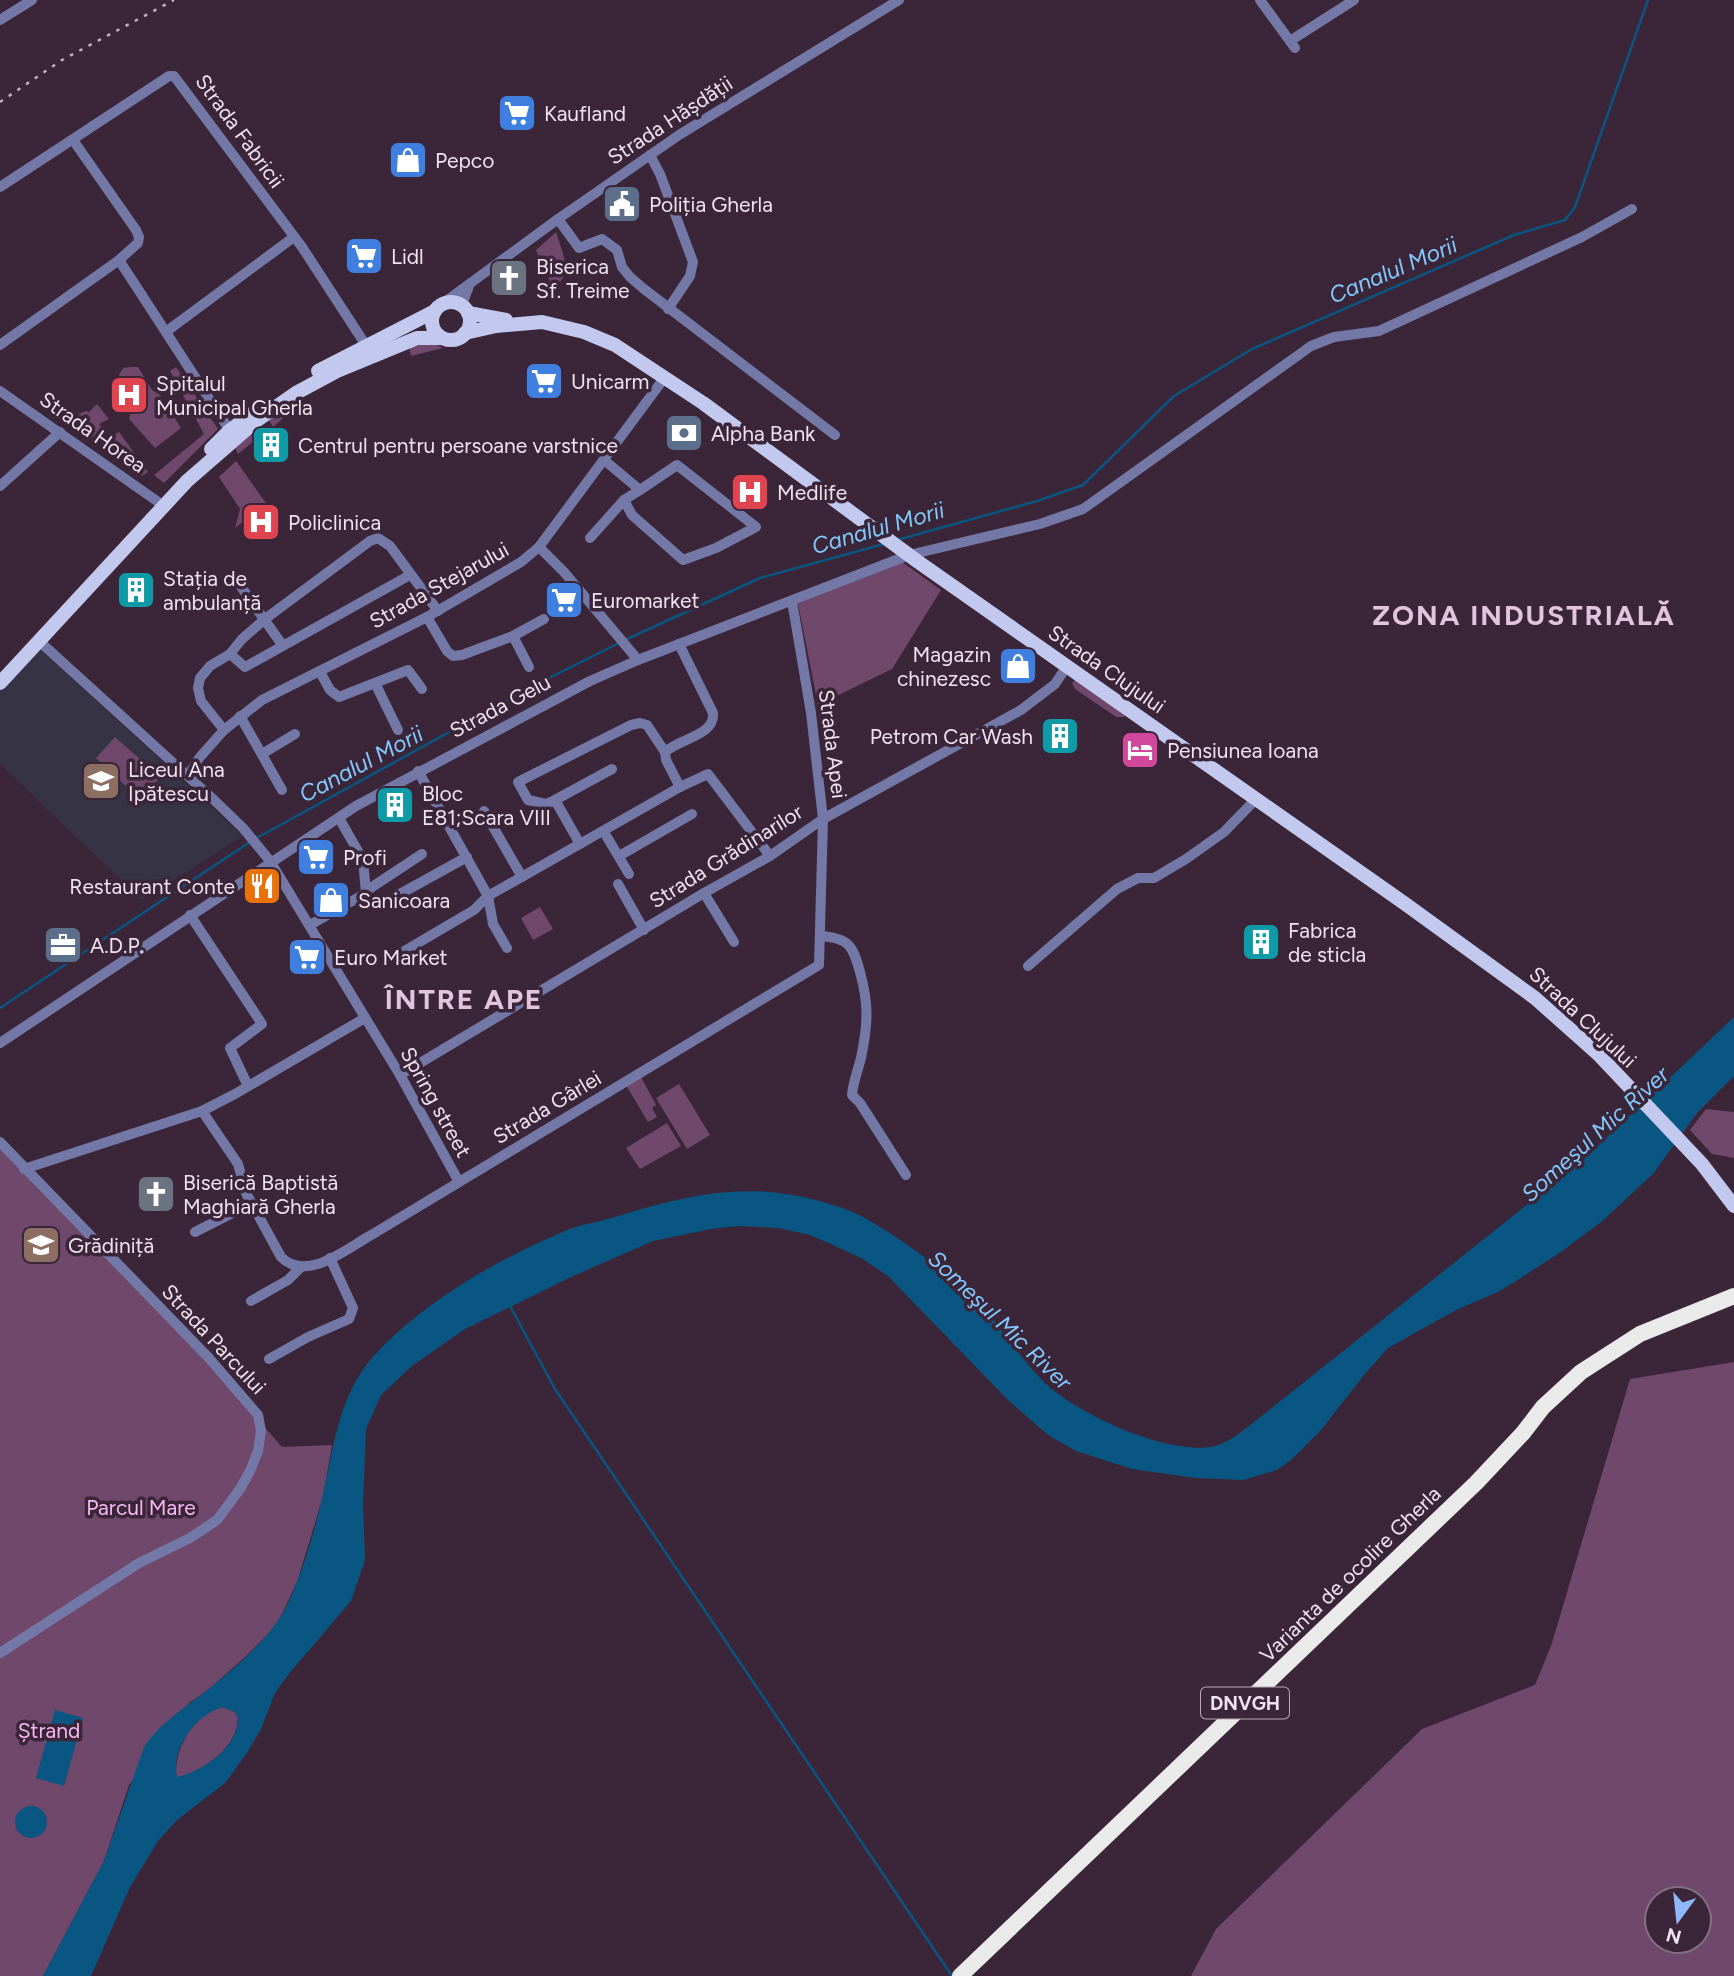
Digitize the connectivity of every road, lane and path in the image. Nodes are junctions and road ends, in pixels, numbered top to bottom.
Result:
1 (32, 0) edge
2 (899, 0) edge
3 (1260, 0) edge
4 (1354, 0) edge
5 (0, 20) edge
6 (73, 140) junction
7 (650, 155) junction
8 (0, 187) edge
9 (1632, 209) dead end
10 (558, 219) junction
11 (294, 237) junction
12 (119, 260) junction
13 (470, 284) junction
14 (438, 307) junction
15 (465, 309) junction
16 (668, 309) junction
17 (518, 323) junction
18 (167, 331) junction
19 (465, 333) junction
20 (442, 338) junction
21 (0, 345) edge
22 (368, 347) junction
23 (394, 349) junction
24 (349, 361) junction
25 (665, 377) junction
26 (0, 391) edge
27 (60, 432) junction
28 (233, 435) junction
29 (835, 435) dead end
30 (604, 460) junction
31 (0, 486) edge
32 (640, 490) junction
33 (624, 500) junction
34 (163, 506) junction
35 (590, 538) dead end
36 (539, 547) junction
37 (904, 551) junction
38 (410, 575) junction
39 (236, 581) dead end
40 (792, 601) junction
41 (438, 611) junction
42 (427, 617) junction
43 (265, 619) junction
44 (544, 619) dead end
45 (513, 636) junction
46 (39, 641) junction
47 (679, 645) junction
48 (283, 646) junction
49 (230, 654) junction
50 (638, 660) junction
51 (528, 667) dead end
52 (1067, 667) junction
53 (320, 672) junction
54 (374, 683) junction
55 (0, 684) edge
56 (422, 689) dead end
57 (240, 716) junction
58 (224, 730) junction
59 (398, 730) dead end
60 (295, 734) dead end
61 (665, 752) junction
62 (262, 754) junction
63 (612, 769) dead end
64 (418, 771) junction
65 (188, 775) junction
66 (680, 787) junction
67 (282, 790) dead end
68 (1256, 799) junction
69 (555, 800) junction
70 (484, 811) dead end
71 (692, 814) dead end
72 (339, 818) junction
73 (823, 819) junction
74 (604, 832) junction
75 (580, 844) junction
76 (422, 854) dead end
77 (619, 856) junction
78 (770, 856) junction
79 (467, 857) junction
80 (270, 861) junction
81 (629, 874) dead end
82 (522, 877) junction
83 (618, 884) dead end
84 (366, 891) junction
85 (704, 893) junction
86 (398, 895) dead end
87 (488, 896) junction
88 (190, 915) junction
89 (310, 925) junction
90 (644, 930) junction
91 (821, 936) junction
92 (734, 942) dead end
93 (507, 948) dead end
94 (401, 953) dead end
95 (819, 965) joint
96 (1028, 966) dead end
97 (365, 1018) junction
98 (0, 1043) edge
99 (400, 1075) junction
100 (248, 1086) junction
101 (202, 1111) junction
102 (0, 1142) edge
103 (1702, 1164) junction
104 (24, 1169) junction
105 (906, 1175) dead end
106 (458, 1182) junction
107 (1734, 1188) edge
108 (251, 1203) junction
109 (1734, 1206) edge
110 (195, 1232) dead end
111 (330, 1258) junction
112 (294, 1267) junction
113 (1734, 1296) edge
114 (251, 1301) dead end
115 (1734, 1308) edge
116 (270, 1359) dead end
117 (1524, 1433) junction
118 (0, 1653) edge
119 (962, 1974) edge

1 - 5 street
2 - 7 street, Strada Hășdății
3 - 4 street
6 - 8 street, Strada Fabricii
6 - 11 street, Strada Fabricii
6 - 12 street
7 - 10 street, Strada Hășdății
7 - 16 street
9 - 37 street, Strada Gelu
10 - 13 street, Strada Hășdății
10 - 16 street
11 - 18 street
11 - 22 street, Strada Fabricii
12 - 18 street
12 - 21 street
13 - 14 street, Strada Hășdății
13 - 15 street
14 - 15 main road, Strada Clujului
14 - 20 main road
14 - 22 main road
15 - 17 main road, Strada Clujului
15 - 19 main road
16 - 29 street
17 - 19 main road, Strada Clujului
17 - 25 main road, Strada Clujului
18 - 28 street
19 - 20 main road, Strada Clujului
20 - 23 main road, Strada Clujului
22 - 23 street
22 - 24 main road
23 - 24 main road, Strada Clujului
24 - 28 main road
25 - 30 street, Strada Stejarului
25 - 37 main road, Strada Clujului
26 - 27 street, Strada Horea
27 - 31 street
27 - 34 street, Strada Horea
28 - 34 main road
30 - 32 street
30 - 36 street, Strada Stejarului
32 - 33 street
32 - 33 street
33 - 35 street
34 - 46 main road
36 - 41 street, Strada Stejarului
36 - 50 street
37 - 40 street, Strada Gelu
37 - 52 main road, Strada Clujului
38 - 41 street
38 - 43 street
38 - 48 street
39 - 43 street
40 - 47 street, Strada Gelu
40 - 73 street, Strada Apei
41 - 42 street, Strada Stejarului
42 - 45 street
42 - 53 street, Strada Stejarului
43 - 48 street
43 - 49 street
44 - 45 street
45 - 51 street
46 - 55 main road
46 - 65 street, Spring street
47 - 50 street, Strada Gelu
47 - 61 street
48 - 49 street
49 - 58 street
50 - 64 street, Strada Gelu
52 - 68 main road, Strada Clujului
52 - 73 street, Strada Grădinarilor
53 - 54 street
53 - 57 street, Strada Stejarului
54 - 56 street
54 - 59 street
57 - 58 street, Strada Stejarului
57 - 62 street
58 - 65 street, Strada Stejarului
60 - 62 street
61 - 66 street
61 - 69 street
62 - 67 street
63 - 69 street
64 - 72 street, Strada Gelu
64 - 79 street
65 - 80 street, Spring street
66 - 74 street
66 - 78 street
68 - 96 street
68 - 103 main road, Strada Clujului
69 - 75 street
70 - 82 street
71 - 77 street
72 - 80 street, Strada Gelu
72 - 84 street
73 - 78 street, Strada Grădinarilor
73 - 91 street, Strada Apei
74 - 75 street
74 - 77 street
75 - 82 street
76 - 84 street
77 - 81 street
78 - 85 street, Strada Grădinarilor
79 - 86 street
79 - 87 street
80 - 88 street, Strada Gelu
80 - 89 street, Spring street
82 - 87 street
83 - 90 street
84 - 89 street
85 - 90 street, Strada Grădinarilor
85 - 92 street
87 - 93 street
87 - 94 street
88 - 98 street, Strada Gelu
88 - 100 street
89 - 97 street, Spring street
90 - 99 street, Strada Grădinarilor
91 - 95 street, Strada Apei
91 - 105 street
95 - 106 street, Strada Gârlei
97 - 99 street, Spring street
97 - 100 street
99 - 106 street, Spring street
100 - 101 street
101 - 104 street
101 - 108 street
102 - 104 street, Strada Parcului
103 - 107 main road, Strada Clujului
103 - 109 main road, Strada Clujului
104 - 118 street, Strada Parcului
106 - 111 street, Strada Gârlei
108 - 110 street
108 - 112 street
111 - 112 street, Strada Gârlei
111 - 116 street
112 - 114 street, Strada Gârlei
113 - 117 highway, Varianta de ocolire Gherla / DNVGH
115 - 117 highway, Varianta de ocolire Gherla / DNVGH
117 - 119 highway, Varianta de ocolire Gherla / DNVGH

